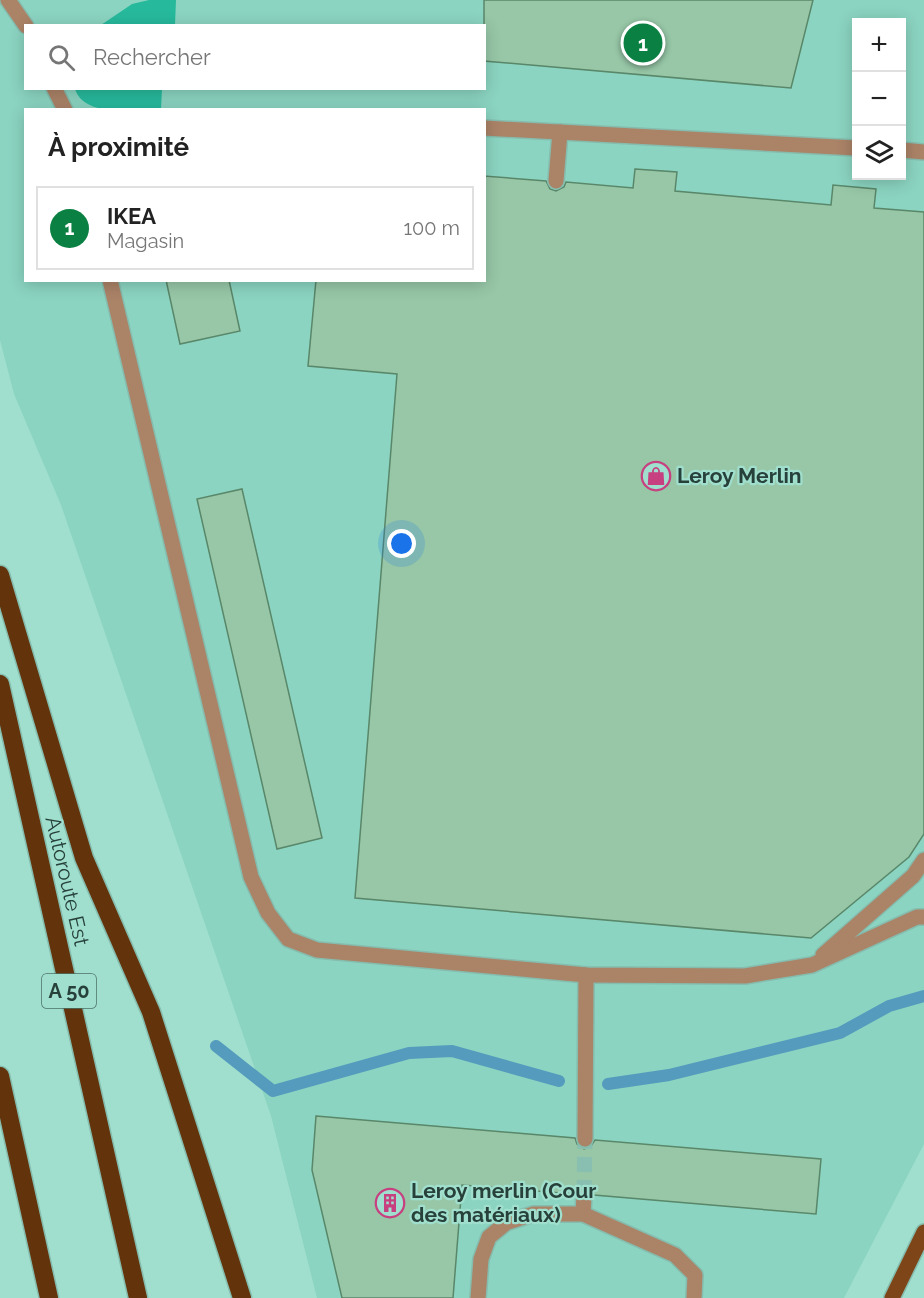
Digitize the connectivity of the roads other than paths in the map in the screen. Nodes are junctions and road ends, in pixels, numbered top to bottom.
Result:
1 (8, 0) edge
2 (25, 24) edge
3 (55, 90) edge
4 (64, 108) edge
5 (486, 128) edge
6 (560, 132) junction
7 (852, 148) edge
8 (906, 150) edge
9 (924, 152) edge
10 (556, 181) dead end
11 (110, 282) edge
12 (0, 575) edge
13 (0, 684) edge
14 (924, 860) edge
15 (924, 917) edge
16 (812, 964) junction
17 (586, 975) junction
18 (0, 1076) edge
19 (0, 1114) edge
20 (585, 1139) tunnel mouth
21 (584, 1195) tunnel mouth
22 (584, 1214) junction
23 (924, 1232) edge
24 (48, 1295) edge
25 (138, 1298) edge
26 (242, 1298) edge
27 (478, 1298) edge
28 (694, 1298) edge
29 (892, 1298) edge

1 - 2 lane
3 - 4 lane
5 - 6 lane
6 - 7 lane
6 - 10 lane
8 - 9 lane
11 - 17 lane
12 - 26 highway
13 - 25 highway, Autoroute Est / A 50
14 - 16 lane
15 - 16 lane
16 - 17 lane
17 - 20 lane
18 - 24 highway
19 - 24 highway
21 - 22 lane
22 - 27 lane
22 - 28 lane
23 - 29 main road

